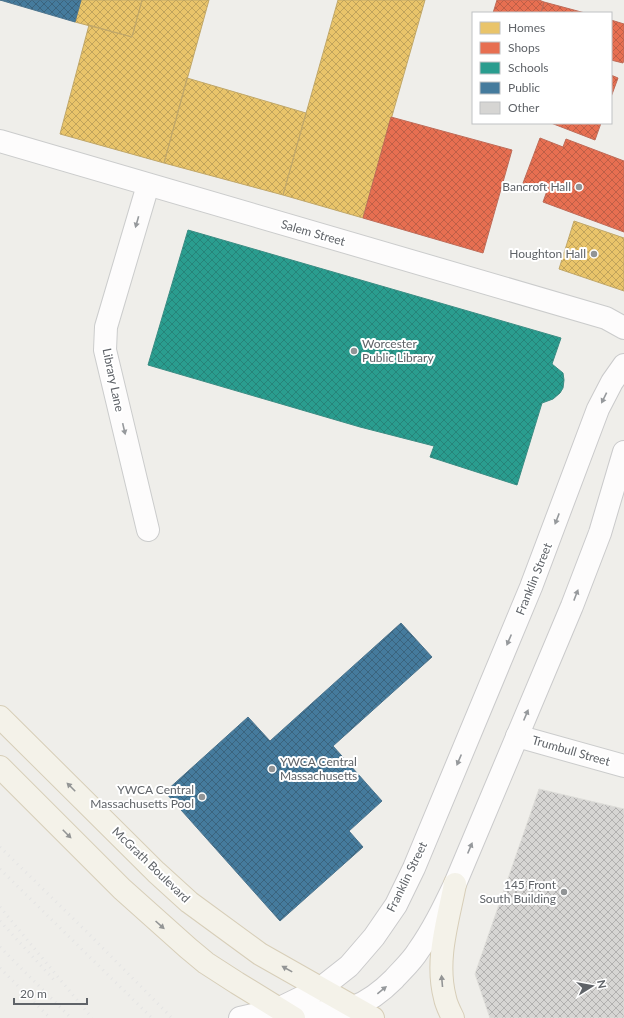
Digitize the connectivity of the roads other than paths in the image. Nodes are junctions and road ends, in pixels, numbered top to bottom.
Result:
1 (0, 141) edge
2 (148, 184) junction
3 (624, 328) edge
4 (624, 365) edge
5 (624, 452) edge
6 (148, 530) dead end
7 (0, 717) edge
8 (517, 736) junction
9 (624, 766) edge
10 (0, 767) edge
11 (455, 884) junction
12 (321, 988) junction
13 (354, 1007) junction
14 (286, 1013) edge
15 (240, 1018) edge
16 (373, 1018) edge
17 (452, 1018) edge

1 - 2 main road, Salem Street
2 - 3 main road, Salem Street
2 -> 6 main road, Library Lane
4 -> 12 main road, Franklin Street
8 -> 5 main road
12 -> 7 main road, McGrath Boulevard
8 - 9 main road, Trumbull Street
11 -> 8 main road
10 -> 14 main road
13 -> 11 main road
17 -> 11 main road
12 - 13 main road, McGrath Boulevard
12 - 14 main road, Franklin Street
13 - 14 main road
13 - 16 main road, McGrath Boulevard
14 - 15 main road

